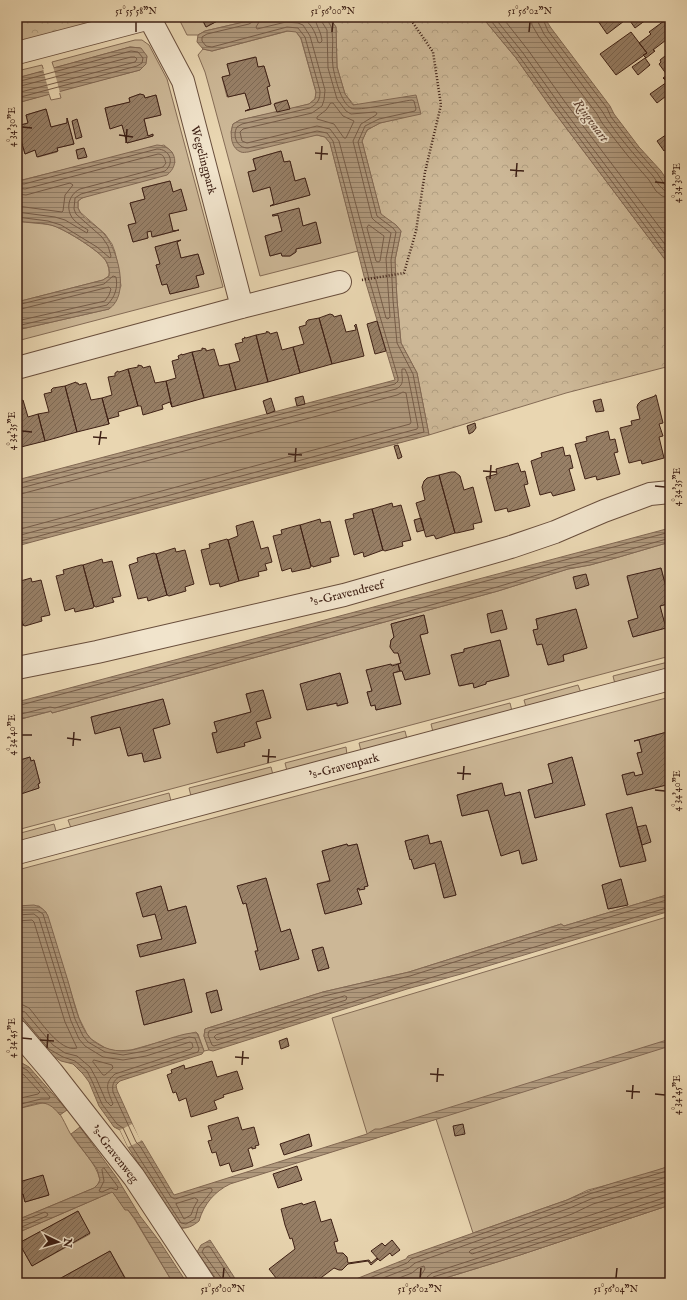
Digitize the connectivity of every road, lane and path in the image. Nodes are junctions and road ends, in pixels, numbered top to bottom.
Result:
1 (409, 17) edge
2 (150, 18) edge
3 (17, 53) edge
4 (366, 280) dead end
5 (340, 282) dead end
6 (242, 307) junction
7 (17, 368) edge
8 (670, 492) edge
9 (17, 668) edge
10 (670, 679) edge
11 (17, 853) edge
12 (17, 1031) edge
13 (204, 1283) edge

1 - 4 path
2 - 3 street, Wegelingpark
2 - 6 street, Wegelingpark
5 - 6 street
6 - 7 street
8 - 9 street, 's-Gravendreef
10 - 11 street, 's-Gravenpark
12 - 13 street, 's-Gravenweg

